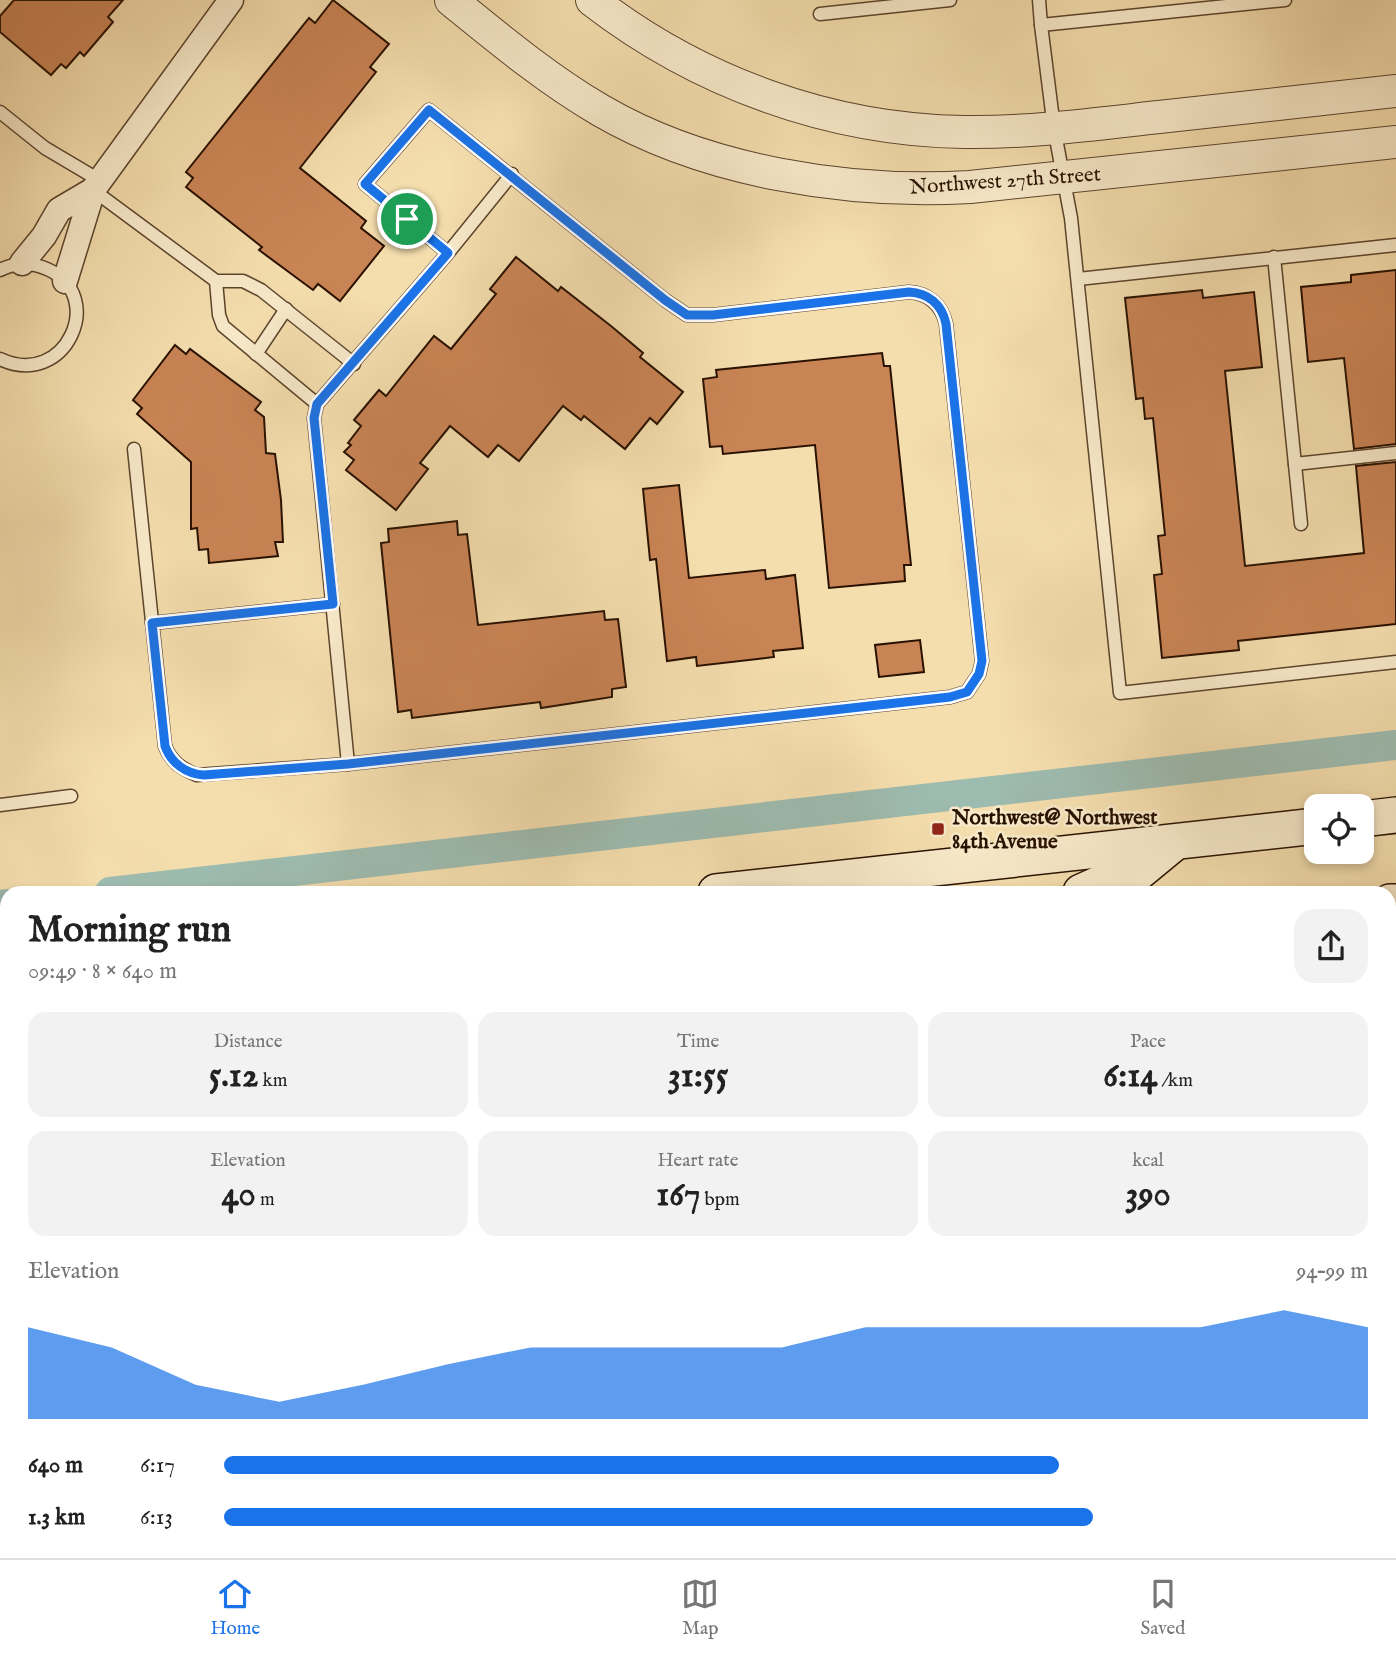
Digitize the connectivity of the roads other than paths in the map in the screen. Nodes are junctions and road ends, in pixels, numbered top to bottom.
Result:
1 (232, 0) edge
2 (451, 0) edge
3 (592, 0) edge
4 (950, 0) edge
5 (1039, 0) edge
6 (1285, 0) edge
7 (820, 14) dead end
8 (1041, 25) junction
9 (1396, 91) edge
10 (0, 112) edge
11 (1054, 128) junction
12 (1396, 142) edge
13 (512, 174) junction
14 (1062, 178) junction
15 (96, 185) junction
16 (1396, 245) edge
17 (448, 253) junction
18 (1274, 257) junction
19 (11, 267) edge
20 (1078, 279) junction
21 (65, 281) junction
22 (216, 281) junction
23 (286, 309) junction
24 (256, 354) junction
25 (0, 359) edge
26 (354, 364) junction
27 (317, 404) junction
28 (134, 449) dead end
29 (1396, 453) edge
30 (1295, 464) junction
31 (1301, 524) dead end
32 (333, 604) junction
33 (152, 623) junction
34 (1396, 662) edge
35 (348, 764) junction
36 (71, 796) dead end
37 (0, 805) edge
38 (1396, 815) edge
39 (1374, 818) edge
40 (1304, 827) edge
41 (1174, 843) junction
42 (772, 886) edge
43 (1094, 886) edge

1 - 15 street
2 - 14 street, Northwest 27th Street
3 - 11 street
4 - 7 lane
5 - 8 lane
6 - 8 lane
8 - 11 lane
9 - 11 street
10 - 15 lane
11 - 14 lane
12 - 14 street, Northwest 27th Street
13 - 17 lane
13 - 17 lane
13 - 35 lane
14 - 20 lane
15 - 19 street
15 - 21 street
15 - 22 lane
16 - 18 lane
17 - 26 lane
18 - 20 lane
18 - 30 lane
19 - 21 lane
20 - 34 lane
21 - 25 lane
22 - 23 lane
22 - 24 lane
23 - 24 lane
23 - 26 lane
24 - 27 lane
26 - 27 lane
27 - 32 lane
28 - 33 lane
29 - 30 lane
30 - 31 lane
32 - 33 lane
32 - 35 lane
33 - 35 lane
36 - 37 lane
38 - 39 main road
40 - 41 main road
41 - 42 main road
41 - 43 main road

